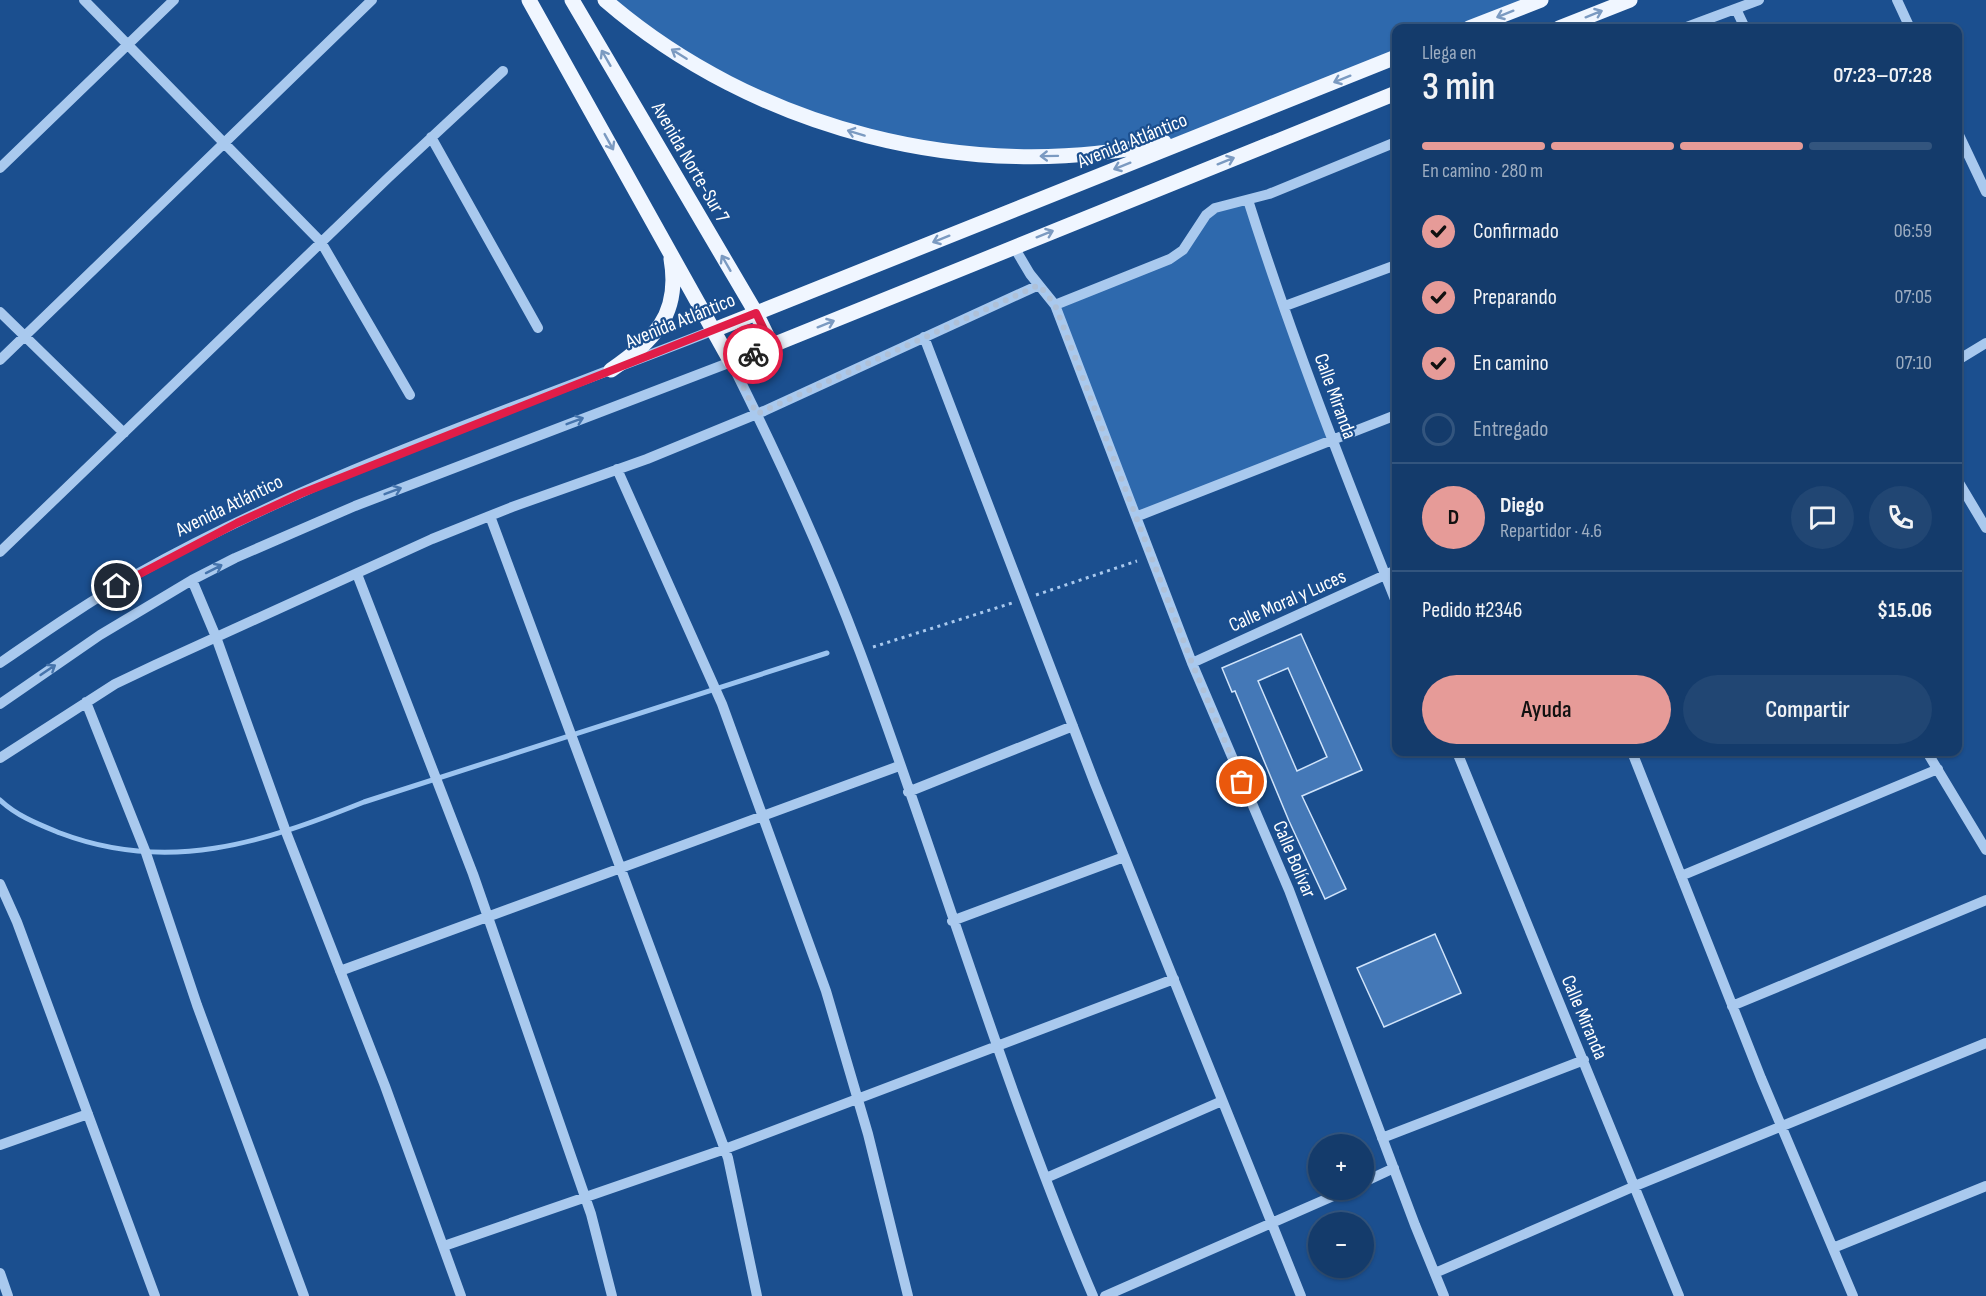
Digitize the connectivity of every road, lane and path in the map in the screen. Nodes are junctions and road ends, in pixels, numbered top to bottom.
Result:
1 (84, 0) edge
2 (174, 0) edge
3 (372, 0) edge
4 (529, 0) edge
5 (572, 0) edge
6 (605, 0) edge
7 (1541, 0) edge
8 (1630, 0) edge
9 (1759, 0) edge
10 (1897, 0) edge
11 (1736, 9) junction
12 (1479, 24) edge
13 (1570, 24) edge
14 (1695, 24) edge
15 (1743, 24) edge
16 (1908, 24) edge
17 (129, 45) junction
18 (1392, 59) edge
19 (503, 71) dead end
20 (1392, 95) edge
21 (1211, 131) junction
22 (431, 137) junction
23 (1962, 141) edge
24 (225, 142) junction
25 (1392, 144) edge
26 (0, 168) edge
27 (1986, 192) edge
28 (1248, 200) junction
29 (321, 242) junction
30 (1014, 247) junction
31 (669, 250) junction
32 (1392, 266) edge
33 (1039, 285) junction
34 (1055, 305) junction
35 (1285, 306) junction
36 (0, 312) edge
37 (756, 313) junction
38 (538, 328) dead end
39 (714, 330) junction
40 (24, 337) junction
41 (924, 337) junction
42 (1986, 343) edge
43 (772, 346) junction
44 (1962, 358) edge
45 (0, 360) edge
46 (730, 362) junction
47 (611, 370) junction
48 (410, 395) dead end
49 (757, 414) junction
50 (1392, 417) edge
51 (123, 433) junction
52 (1334, 440) junction
53 (617, 469) junction
54 (1962, 489) edge
55 (490, 516) junction
56 (1138, 516) junction
57 (1986, 528) edge
58 (0, 552) edge
59 (1152, 555) junction
60 (1392, 572) edge
61 (357, 574) junction
62 (1386, 575) junction
63 (192, 580) junction
64 (1392, 591) edge
65 (1024, 599) junction
66 (216, 637) junction
67 (860, 651) junction
68 (0, 663) edge
69 (1192, 663) junction
70 (86, 702) junction
71 (0, 704) edge
72 (1073, 726) junction
73 (1459, 756) edge
74 (1635, 756) edge
75 (1930, 756) edge
76 (0, 758) edge
77 (899, 766) junction
78 (1938, 769) junction
79 (908, 792) junction
80 (763, 816) junction
81 (1985, 846) edge
82 (1124, 857) junction
83 (622, 867) junction
84 (1681, 876) junction
85 (0, 884) edge
86 (1986, 900) edge
87 (488, 918) junction
88 (952, 921) junction
89 (340, 971) junction
90 (1174, 979) junction
91 (1732, 1006) junction
92 (1986, 1043) edge
93 (996, 1047) junction
94 (1584, 1060) junction
95 (858, 1101) junction
96 (1222, 1101) junction
97 (88, 1114) junction
98 (1781, 1125) junction
99 (1382, 1138) junction
100 (0, 1145) edge
101 (725, 1149) junction
102 (1394, 1168) junction
103 (1374, 1177) edge
104 (1046, 1178) junction
105 (1635, 1186) junction
106 (1986, 1186) edge
107 (586, 1199) junction
108 (1325, 1200) edge
109 (1272, 1224) junction
110 (444, 1246) junction
111 (1833, 1248) junction
112 (1435, 1272) junction
113 (0, 1273) edge
114 (9, 1296) edge
115 (155, 1296) edge
116 (304, 1296) edge
117 (461, 1296) edge
118 (612, 1296) edge
119 (757, 1296) edge
120 (908, 1296) edge
121 (1093, 1296) edge
122 (1105, 1296) edge
123 (1301, 1296) edge
124 (1444, 1296) edge
125 (1679, 1296) edge
126 (1853, 1296) edge

1 - 17 street
2 - 17 street
3 - 24 street
4 -> 31 main road
37 -> 5 main road, Avenida Norte-Sur 7
21 -> 6 main road
7 -> 12 main road
13 -> 8 main road
9 - 11 street
10 - 16 street
11 - 14 street
11 - 15 street
17 - 24 street
17 - 26 street
18 -> 21 main road, Avenida Atlántico
19 - 22 street
30 -> 20 main road
21 -> 37 main road, Avenida Atlántico
22 - 29 street
22 - 38 street
23 - 27 street
24 - 29 street
24 - 40 street
25 - 28 street
28 - 34 street
28 - 35 street, Calle Miranda
29 - 48 street
29 - 51 street
30 - 33 street, Calle Bolívar
43 -> 30 main road
31 - 39 main road
31 - 47 main road
32 - 35 street
33 - 34 street, Calle Bolívar
33 - 41 street
34 - 56 street, Calle Bolívar
35 - 52 street, Calle Miranda
36 - 40 street
37 - 39 main road, Avenida Atlántico
37 - 43 main road, Avenida Norte-Sur 7
39 - 46 main road
39 - 47 street, Avenida Atlántico
40 - 45 street
40 - 51 street
41 - 49 street
41 - 65 street
42 - 44 street
43 - 46 main road
46 - 49 street
63 -> 46 street
47 - 68 street, Avenida Atlántico
49 - 53 street
49 - 67 street
50 - 52 street
51 - 58 street
52 - 56 street
52 - 62 street, Calle Miranda
53 - 55 street
53 - 80 street
54 - 57 street
55 - 61 street
55 - 83 street
56 - 59 street, Calle Bolívar
59 - 65 path
59 - 69 street, Calle Bolívar
60 - 62 street, Calle Moral y Luces
61 - 66 street
61 - 87 street
62 - 64 street, Calle Miranda
62 - 69 street, Calle Moral y Luces
63 - 66 street
71 -> 63 street
65 - 67 path
65 - 72 street
66 - 70 street
66 - 89 street
67 - 77 street
69 - 99 street, Calle Bolívar
70 - 76 street
70 - 116 street
72 - 79 street
72 - 82 street
73 - 94 street, Calle Miranda
74 - 84 street
75 - 78 street
77 - 79 street
77 - 80 street
78 - 81 street
78 - 84 street
79 - 88 street
80 - 83 street
80 - 95 street
82 - 88 street
82 - 90 street
83 - 87 street
83 - 101 street
84 - 91 street
85 - 97 street
86 - 91 street
87 - 89 street
87 - 107 street
88 - 93 street
89 - 110 street
90 - 93 street
90 - 96 street
91 - 98 street
92 - 98 street
93 - 95 street
93 - 104 street
94 - 99 street
94 - 105 street, Calle Miranda
95 - 101 street
95 - 120 street
96 - 104 street
96 - 109 street
97 - 100 street
97 - 115 street
98 - 105 street
98 - 111 street
99 - 102 street, Calle Bolívar
101 - 107 street
101 - 119 street
102 - 103 street
102 - 112 street, Calle Bolívar
104 - 121 street
105 - 112 street
105 - 125 street, Calle Miranda
106 - 111 street
107 - 110 street
107 - 118 street
108 - 109 street
109 - 122 street
109 - 123 street
110 - 117 street
111 - 126 street
112 - 124 street, Calle Bolívar
113 - 114 street

